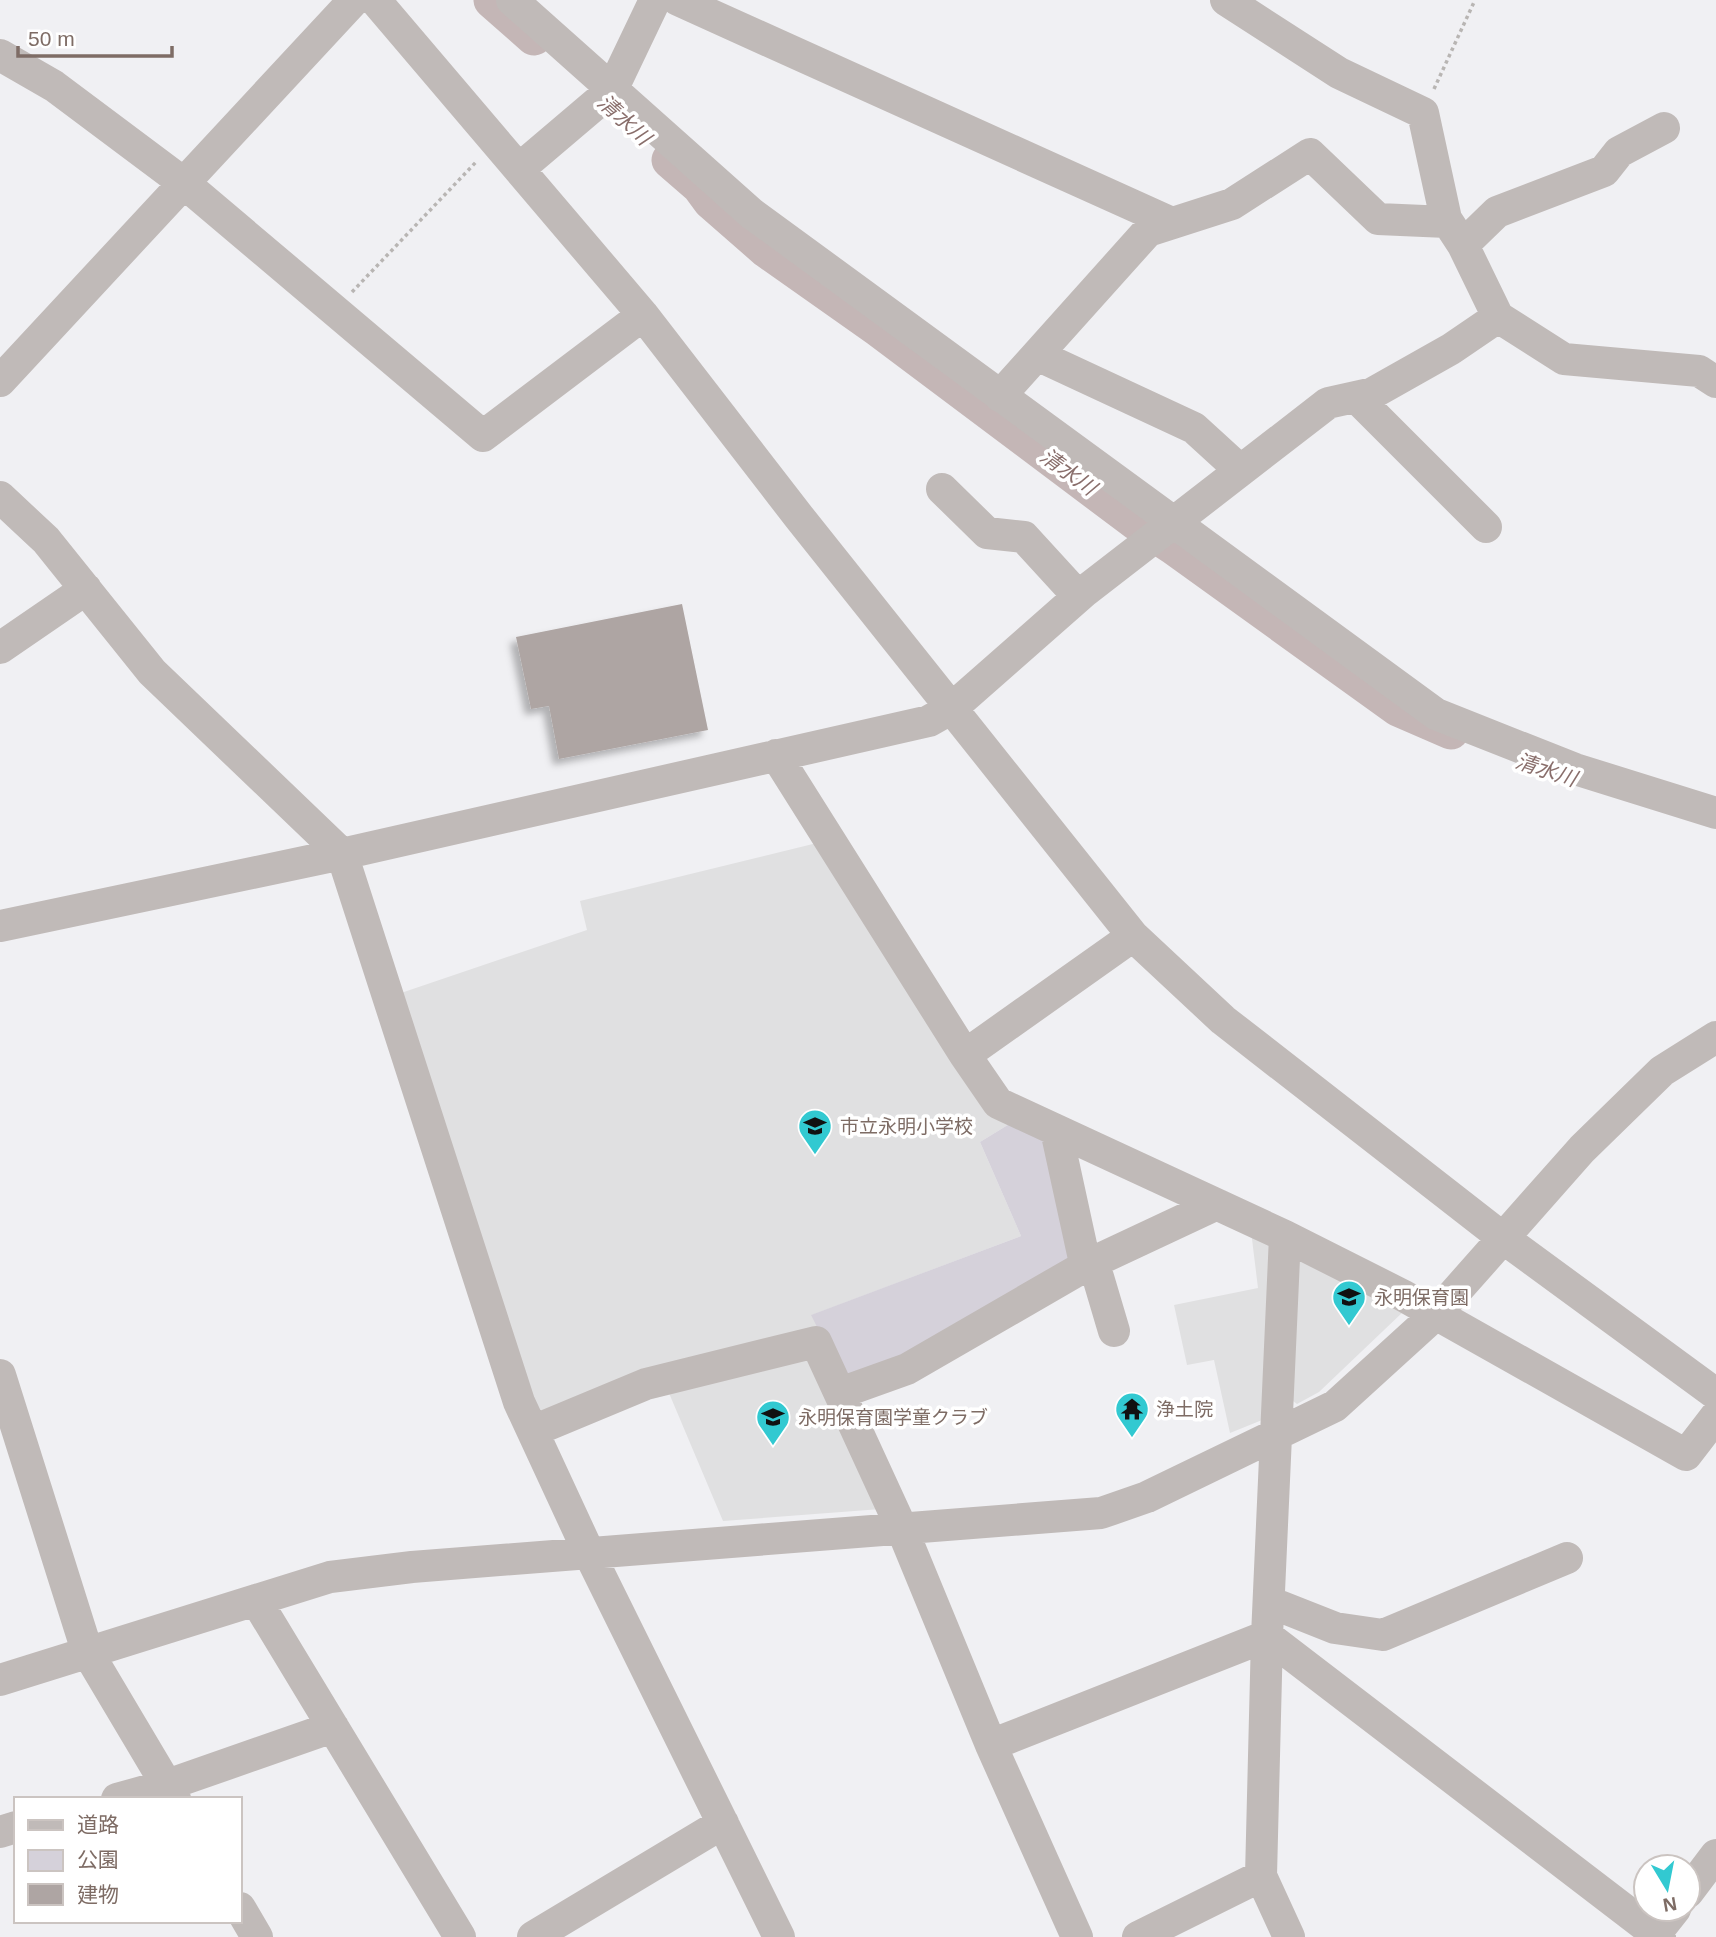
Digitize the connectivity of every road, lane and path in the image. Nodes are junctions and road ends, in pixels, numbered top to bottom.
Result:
1 (354, 0) edge
2 (374, 0) edge
3 (512, 0) edge
4 (655, 0) edge
5 (678, 0) edge
6 (1226, 0) edge
7 (1475, 0) edge
8 (0, 55) edge
9 (612, 90) junction
10 (1423, 113) junction
11 (1664, 128) dead end
12 (496, 142) junction
13 (519, 169) junction
14 (185, 184) junction
15 (1172, 223) junction
16 (1455, 234) junction
17 (334, 310) junction
18 (643, 315) junction
19 (1498, 317) junction
20 (1037, 355) junction
21 (0, 382) edge
22 (1716, 382) edge
23 (1000, 396) junction
24 (1356, 397) junction
25 (1240, 470) junction
26 (942, 489) dead end
27 (0, 497) edge
28 (1171, 522) junction
29 (1486, 527) dead end
30 (86, 589) junction
31 (1078, 596) junction
32 (0, 648) edge
33 (952, 708) junction
34 (776, 755) junction
35 (1716, 813) edge
36 (342, 854) junction
37 (0, 926) edge
38 (1133, 936) junction
39 (1716, 1037) edge
40 (965, 1055) junction
41 (1056, 1130) junction
42 (1215, 1205) junction
43 (1505, 1235) junction
44 (1285, 1236) junction
45 (1087, 1265) junction
46 (1435, 1315) junction
47 (1114, 1331) dead end
48 (0, 1375) edge
49 (840, 1393) junction
50 (1716, 1394) edge
51 (1716, 1416) edge
52 (533, 1431) junction
53 (1275, 1434) junction
54 (902, 1529) junction
55 (590, 1553) junction
56 (1567, 1558) dead end
57 (256, 1600) junction
58 (1269, 1602) junction
59 (1267, 1636) junction
60 (87, 1651) junction
61 (0, 1680) edge
62 (333, 1727) junction
63 (991, 1745) junction
64 (171, 1792) edge
65 (132, 1797) edge
66 (723, 1823) junction
67 (1716, 1856) edge
68 (1702, 1874) edge
69 (1261, 1876) junction
70 (242, 1911) edge
71 (1661, 1929) edge
72 (544, 1934) edge
73 (257, 1937) edge
74 (460, 1937) edge
75 (779, 1937) edge
76 (1077, 1937) edge
77 (1138, 1937) edge
78 (1289, 1937) edge

1 - 14 street
2 - 12 street
3 - 9 street
4 - 9 street
5 - 15 street
6 - 10 street
7 - 10 path
8 - 14 street
9 - 13 street
9 - 23 street
10 - 16 street
11 - 16 street
12 - 13 street
12 - 17 path
13 - 18 street
14 - 17 street
14 - 21 street
15 - 16 street
15 - 20 street
16 - 19 street
17 - 18 street
18 - 33 street
19 - 22 street
19 - 24 street
20 - 23 street
20 - 25 street
23 - 28 street
24 - 25 street
24 - 29 street
25 - 28 street
26 - 31 street
27 - 30 street
28 - 31 street
28 - 35 street
30 - 32 street
30 - 36 street
31 - 33 street
33 - 34 street
33 - 38 street
34 - 36 street
34 - 40 street
36 - 37 street
36 - 52 street
38 - 40 street
38 - 43 street
39 - 43 street
40 - 41 street
41 - 42 street
41 - 45 street
42 - 44 street
42 - 45 street
43 - 46 street
43 - 50 street
44 - 46 street
44 - 53 street
45 - 47 street
45 - 49 street
46 - 51 street
46 - 53 street
48 - 60 street
49 - 52 street
49 - 54 street
52 - 55 street
53 - 54 street
53 - 58 street
54 - 55 street
54 - 63 street
55 - 57 street
55 - 66 street
56 - 58 street
57 - 60 street
57 - 62 street
58 - 59 street
59 - 63 street
59 - 69 street
59 - 71 street
60 - 61 street
60 - 64 street
62 - 64 street
62 - 74 street
63 - 76 street
64 - 65 street
66 - 72 street
66 - 75 street
67 - 68 street
69 - 77 street
69 - 78 street
70 - 73 street

